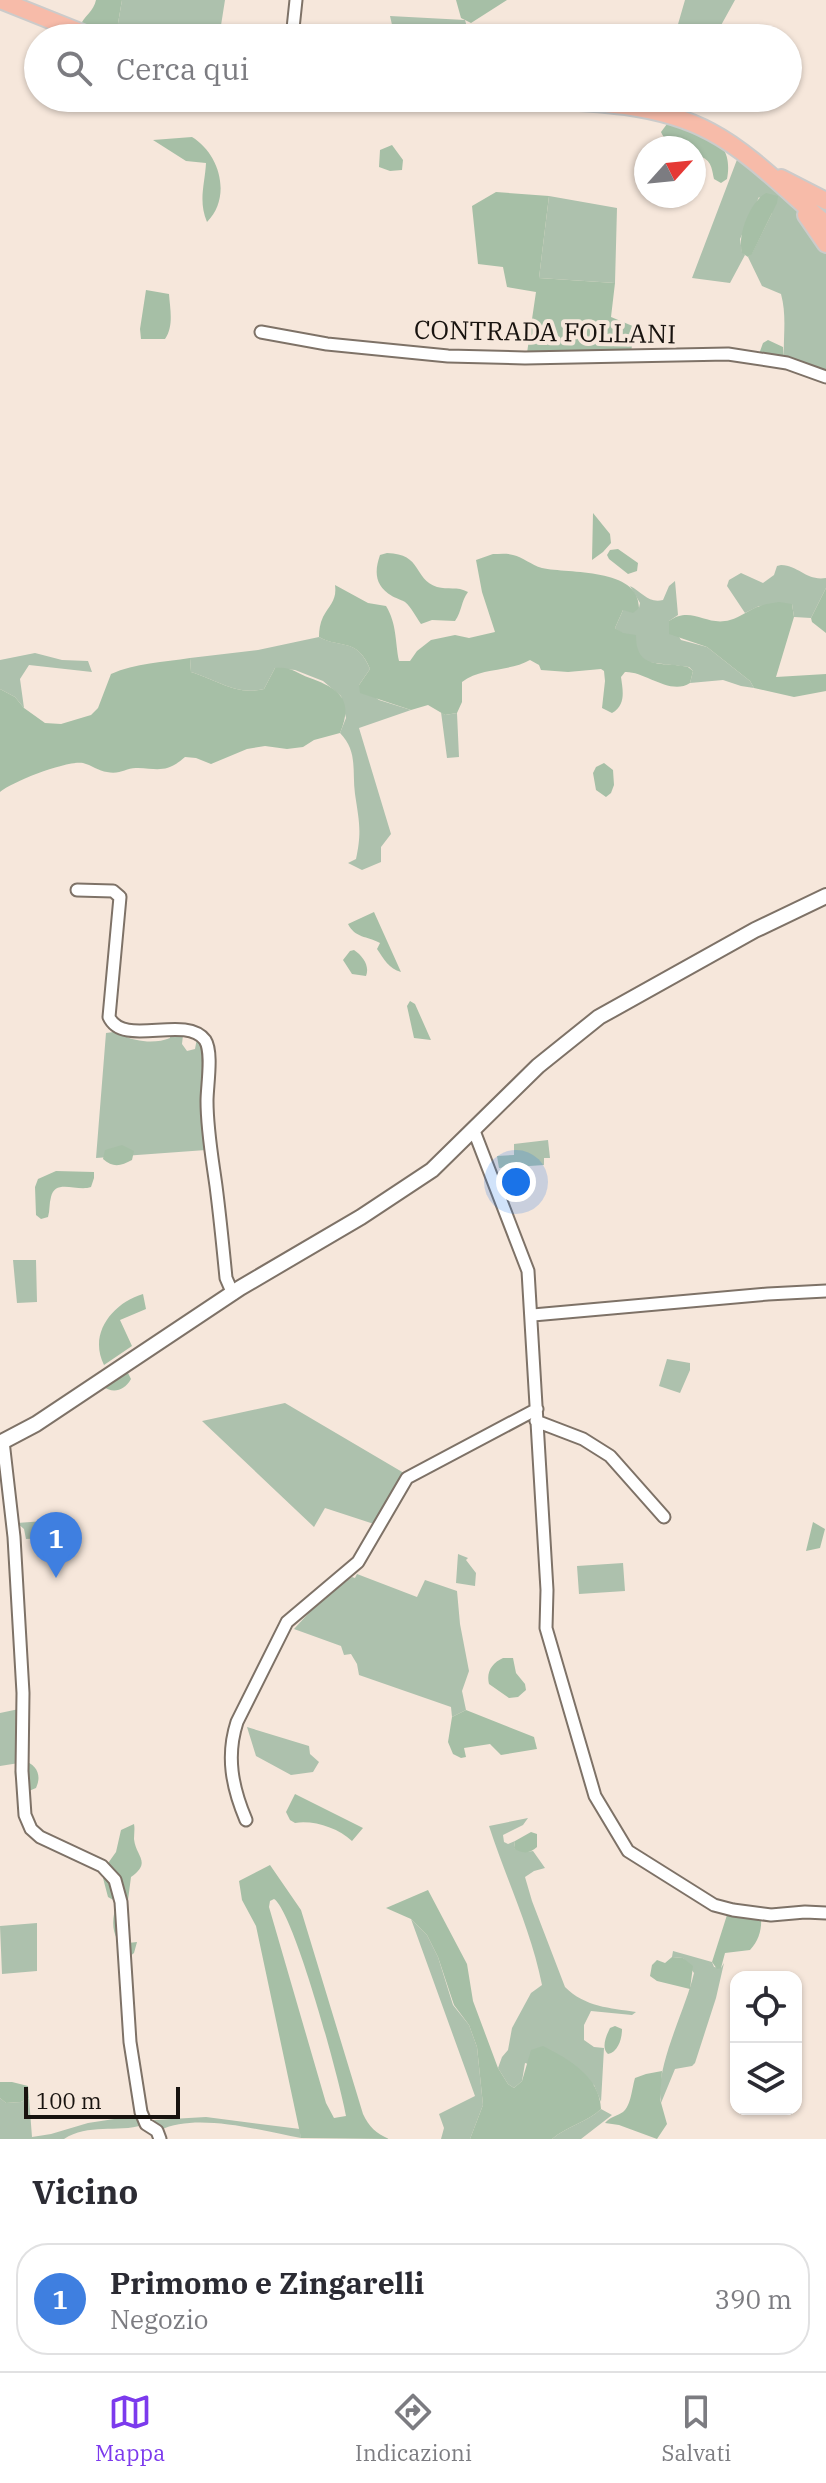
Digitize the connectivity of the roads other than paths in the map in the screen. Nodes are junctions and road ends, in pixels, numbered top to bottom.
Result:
1 (0, 0) edge
2 (296, 0) edge
3 (60, 24) edge
4 (293, 24) edge
5 (658, 112) edge
6 (759, 167) junction
7 (797, 200) junction
8 (826, 201) edge
9 (826, 224) edge
10 (826, 244) edge
11 (261, 332) dead end
12 (826, 377) edge
13 (77, 890) dead end
14 (826, 896) edge
15 (474, 1131) junction
16 (826, 1291) edge
17 (233, 1294) junction
18 (533, 1315) junction
19 (537, 1415) junction
20 (2, 1442) edge
21 (664, 1517) dead end
22 (246, 1820) dead end
23 (826, 1913) edge
24 (160, 2139) edge

1 - 3 main road
2 - 4 street
5 - 6 main road
6 - 7 main road
6 - 8 main road
7 - 9 main road
7 - 10 main road
11 - 12 street, CONTRADA FOLLANI
13 - 17 street
14 - 15 main road
15 - 17 main road
15 - 18 street
16 - 18 street
17 - 20 main road
18 - 19 street
19 - 21 street
19 - 22 street
19 - 23 street
20 - 24 street

